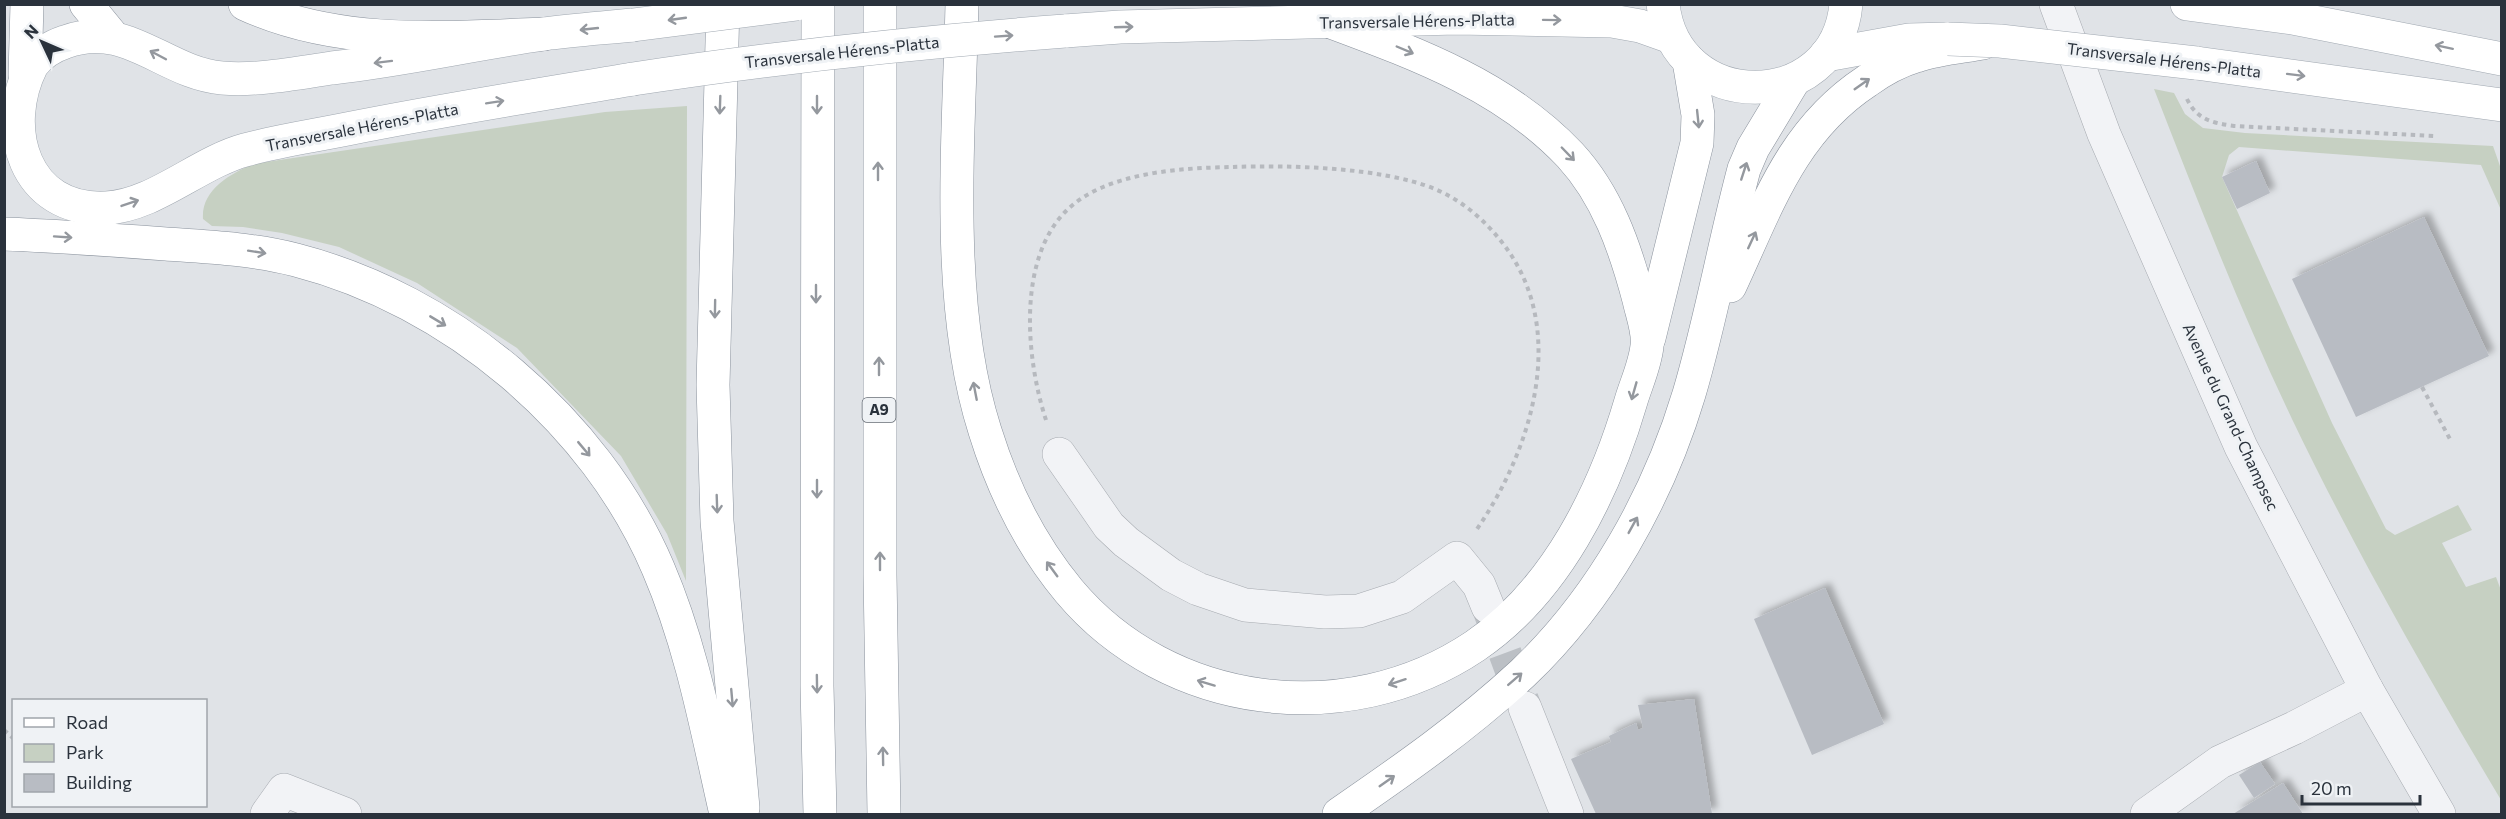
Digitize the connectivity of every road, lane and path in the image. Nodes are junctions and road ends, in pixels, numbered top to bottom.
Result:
1 (27, 4) edge
2 (86, 4) edge
3 (245, 4) edge
4 (723, 4) edge
5 (797, 4) edge
6 (818, 4) edge
7 (880, 4) edge
8 (962, 4) edge
9 (1663, 4) edge
10 (1846, 4) edge
11 (2056, 4) edge
12 (2187, 4) edge
13 (1331, 22) junction
14 (544, 34) junction
15 (113, 36) junction
16 (1949, 44) junction
17 (1680, 49) junction
18 (1826, 55) junction
19 (2502, 59) edge
20 (1794, 80) junction
21 (14, 93) edge
22 (2502, 105) edge
23 (20, 186) edge
24 (4, 234) edge
25 (1648, 343) junction
26 (1700, 350) junction
27 (2422, 387) dead end
28 (2451, 441) dead end
29 (1059, 454) joint
30 (1457, 558) junction
31 (1488, 607) tunnel mouth
32 (2367, 690) junction
33 (1525, 708) tunnel mouth
34 (267, 814) edge
35 (345, 814) edge
36 (726, 814) edge
37 (744, 814) edge
38 (820, 814) edge
39 (884, 814) edge
40 (1339, 814) edge
41 (1567, 814) edge
42 (2147, 814) edge
43 (2439, 814) edge

1 - 21 main road, Transversale Hérens-Platta
2 - 15 main road
3 - 14 main road
4 -> 37 main road
5 -> 14 main road, bridge
6 -> 38 main road
39 -> 7 main road, A9
25 -> 8 main road
9 - 17 main road
10 - 18 main road
11 - 32 street, Avenue du Grand-Champsec
19 -> 12 main road
13 -> 17 main road, Transversale Hérens-Platta
23 -> 13 main road, Transversale Hérens-Platta, bridge
13 -> 25 main road
14 -> 15 main road
15 - 21 main road
16 - 18 main road, Transversale Hérens-Platta
16 -> 22 main road, Transversale Hérens-Platta, bridge
26 -> 16 main road
17 - 20 main road, Transversale Hérens-Platta
17 -> 25 main road
18 - 20 main road
26 -> 20 main road
21 - 23 main road, Transversale Hérens-Platta
24 -> 36 main road
40 -> 26 main road
27 - 28 path
29 - 30 street
29 - 30 path
30 - 31 street
32 - 42 street
32 - 43 street, Avenue du Grand-Champsec
33 - 41 street
34 - 35 street

